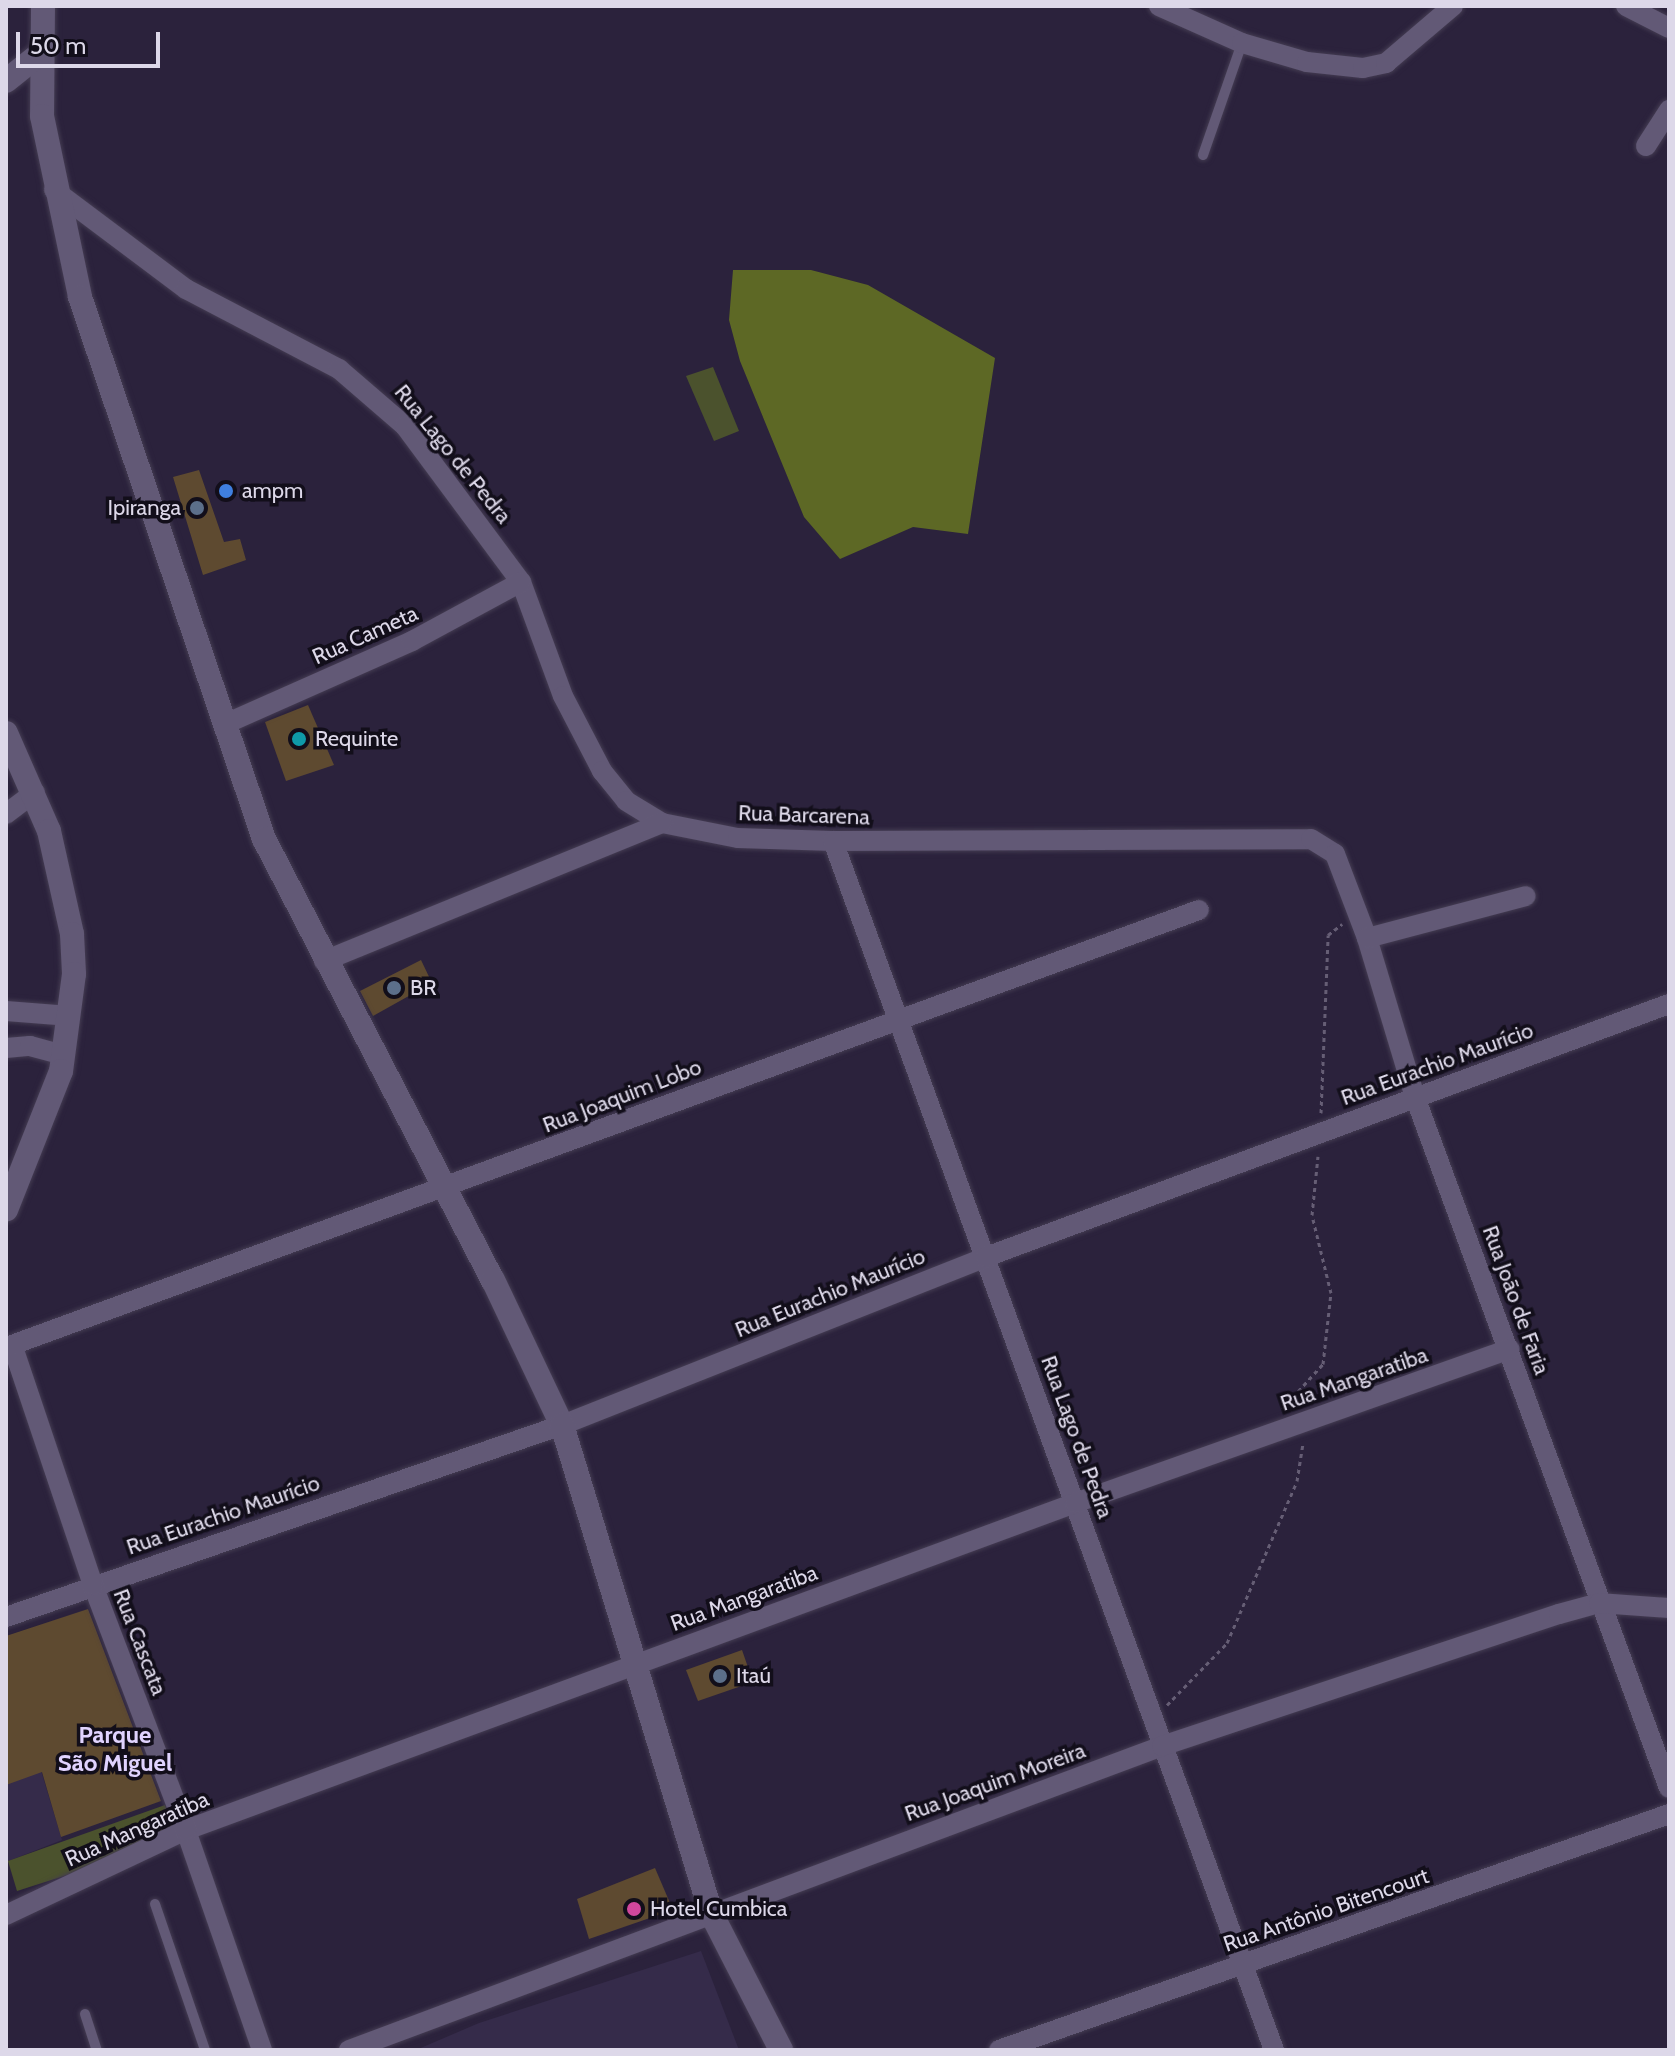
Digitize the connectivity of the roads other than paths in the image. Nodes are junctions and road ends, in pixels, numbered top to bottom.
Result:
1 (43, 6) edge
2 (1159, 6) edge
3 (1453, 6) edge
4 (1626, 6) edge
5 (1669, 28) edge
6 (1242, 43) junction
7 (41, 53) junction
8 (6, 81) edge
9 (1669, 110) edge
10 (1646, 146) dead end
11 (1203, 155) dead end
12 (54, 190) junction
13 (521, 582) junction
14 (225, 724) junction
15 (6, 733) edge
16 (35, 792) junction
17 (6, 814) edge
18 (662, 823) junction
19 (1311, 839) joint
20 (833, 841) junction
21 (1526, 896) dead end
22 (1199, 910) dead end
23 (1367, 938) junction
24 (324, 961) junction
25 (1669, 1004) edge
26 (6, 1011) edge
27 (70, 1016) junction
28 (898, 1017) junction
29 (6, 1048) edge
30 (64, 1055) junction
31 (1415, 1097) junction
32 (444, 1189) junction
33 (6, 1210) edge
34 (986, 1257) junction
35 (60, 1324) joint
36 (1509, 1349) junction
37 (562, 1425) junction
38 (1075, 1503) junction
39 (93, 1585) junction
40 (1599, 1603) junction
41 (1669, 1608) edge
42 (6, 1617) edge
43 (632, 1664) junction
44 (1162, 1746) junction
45 (1669, 1788) edge
46 (1669, 1814) edge
47 (186, 1830) junction
48 (155, 1904) dead end
49 (711, 1913) junction
50 (6, 1915) edge
51 (1242, 1964) junction
52 (85, 2014) dead end
53 (97, 2050) edge
54 (205, 2050) edge
55 (262, 2050) edge
56 (349, 2050) edge
57 (781, 2050) edge
58 (999, 2050) edge
59 (1274, 2050) edge

1 - 7 main road
2 - 6 street
3 - 6 street
4 - 5 street
6 - 11 lane
7 - 8 main road
7 - 12 main road
9 - 10 street
12 - 13 street, Rua Lago de Pedra
12 - 14 main road
13 - 14 street, Rua Cameta
13 - 18 street, Rua Lago de Pedra
14 - 24 main road
15 - 16 main road
16 - 17 street
16 - 27 main road
18 - 20 street, Rua Barcarena
18 - 24 street
19 - 20 street, Rua Barcarena
19 - 23 street, Rua João de Faria
20 - 28 street, Rua Lago de Pedra
21 - 23 street
22 - 28 street, Rua Joaquim Lobo
23 - 31 street, Rua João de Faria
24 - 32 main road
25 - 31 street, Rua Eurachio Maurício
26 - 27 street
27 - 30 main road
28 - 32 street, Rua Joaquim Lobo
28 - 34 street, Rua Lago de Pedra
29 - 30 street
30 - 33 main road
31 - 34 street, Rua Eurachio Maurício
31 - 36 street, Rua João de Faria
32 - 35 street, Rua Joaquim Lobo
32 - 37 main road
34 - 37 street, Rua Eurachio Maurício
34 - 38 street, Rua Lago de Pedra
35 - 39 street, Rua Cascata
36 - 38 street, Rua Mangaratiba
36 - 40 street, Rua João de Faria
37 - 39 street, Rua Eurachio Maurício
37 - 43 main road
38 - 43 street, Rua Mangaratiba
38 - 44 street, Rua Lago de Pedra
39 - 42 street, Rua Eurachio Maurício
39 - 47 street, Rua Cascata
40 - 41 street, Rua Joaquim Moreira
40 - 44 street, Rua Joaquim Moreira
40 - 45 street, Rua João de Faria
43 - 47 street, Rua Mangaratiba
43 - 49 main road
44 - 49 street, Rua Joaquim Moreira
44 - 51 street, Rua Lago de Pedra
46 - 51 street, Rua Antônio Bitencourt
47 - 50 street, Rua Mangaratiba
47 - 55 street, Rua Cascata
48 - 54 lane
49 - 56 street, Rua Joaquim Moreira
49 - 57 main road
51 - 58 street, Rua Antônio Bitencourt
51 - 59 street, Rua Lago de Pedra
52 - 53 lane

